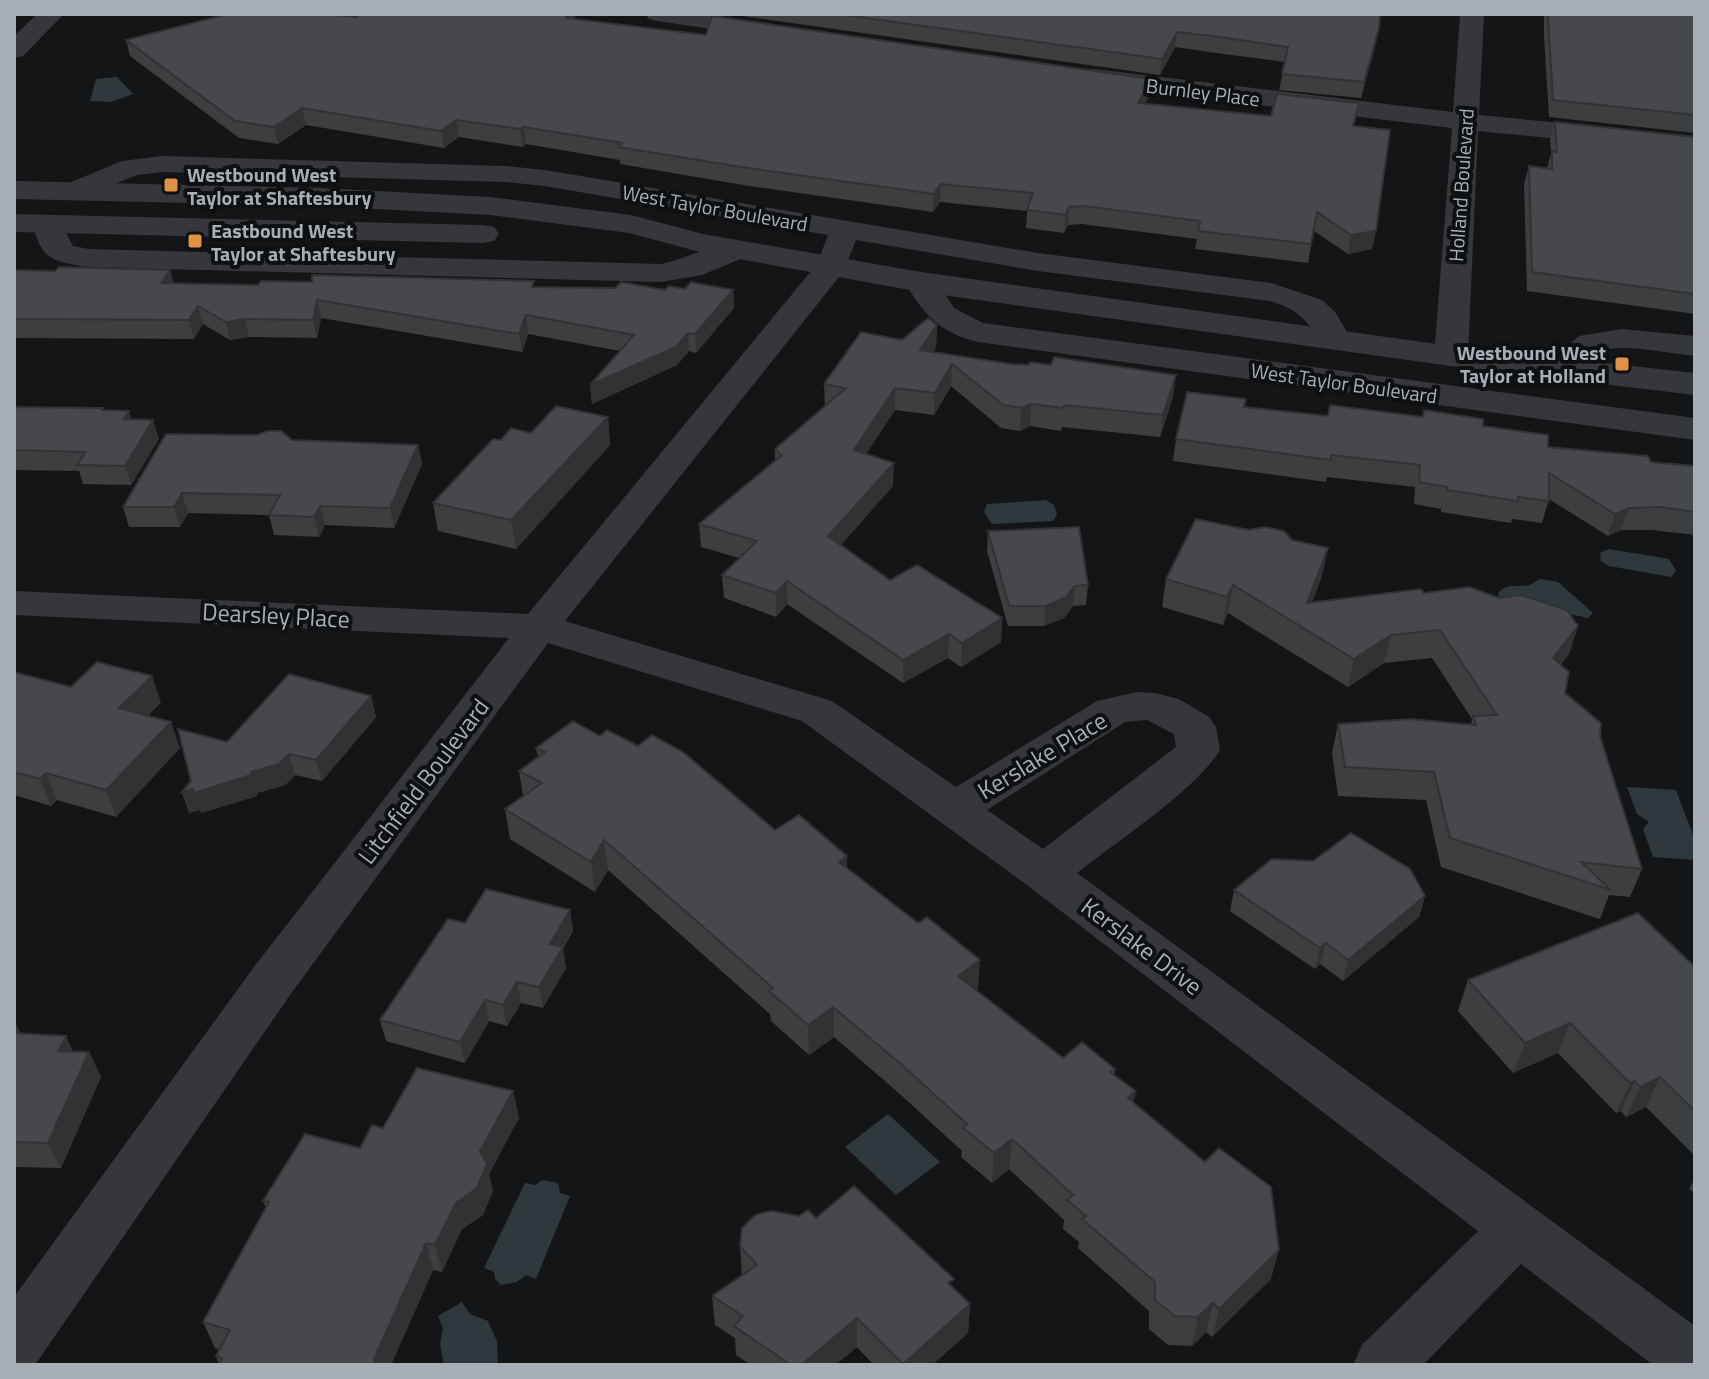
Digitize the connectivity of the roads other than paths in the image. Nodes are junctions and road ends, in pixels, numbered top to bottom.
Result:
1 (52, 14) edge
2 (657, 14) edge
3 (1472, 14) edge
4 (797, 34) edge
5 (14, 50) edge
6 (1075, 74) edge
7 (1465, 122) junction
8 (1695, 144) edge
9 (19, 189) edge
10 (74, 191) junction
11 (14, 223) edge
12 (48, 224) junction
13 (700, 243) junction
14 (839, 248) junction
15 (739, 249) junction
16 (921, 282) junction
17 (1336, 340) junction
18 (1695, 346) edge
19 (1451, 356) junction
20 (1560, 369) junction
21 (1695, 384) edge
22 (1695, 429) edge
23 (14, 603) edge
24 (539, 627) junction
25 (953, 810) junction
26 (1044, 873) junction
27 (1519, 1227) junction
28 (14, 1345) edge
29 (1695, 1361) edge
30 (1383, 1365) edge

1 - 5 street
2 - 4 street
3 - 7 street, Holland Boulevard
6 - 7 street, Burnley Place
7 - 8 street, Burnley Place
7 - 19 street, Holland Boulevard
9 - 10 street, West Taylor Boulevard
10 - 13 street, West Taylor Boulevard
10 - 14 street, West Taylor Boulevard
11 - 12 street, West Taylor Boulevard
12 - 13 street, West Taylor Boulevard
12 - 15 street, West Taylor Boulevard
13 - 15 street, West Taylor Boulevard
14 - 15 street, West Taylor Boulevard
14 - 16 street, West Taylor Boulevard
14 - 17 street, West Taylor Boulevard
14 - 24 street, Litchfield Boulevard
16 - 17 street, West Taylor Boulevard
16 - 22 street, West Taylor Boulevard
17 - 19 street, West Taylor Boulevard
18 - 20 street
19 - 20 street, West Taylor Boulevard
20 - 21 street, West Taylor Boulevard
23 - 24 street, Dearsley Place
24 - 25 street, Kerslake Drive
24 - 28 street, Litchfield Boulevard
25 - 26 street, Kerslake Drive
25 - 26 street, Kerslake Place
26 - 27 street, Kerslake Drive
27 - 29 street, Kerslake Drive
27 - 30 street

